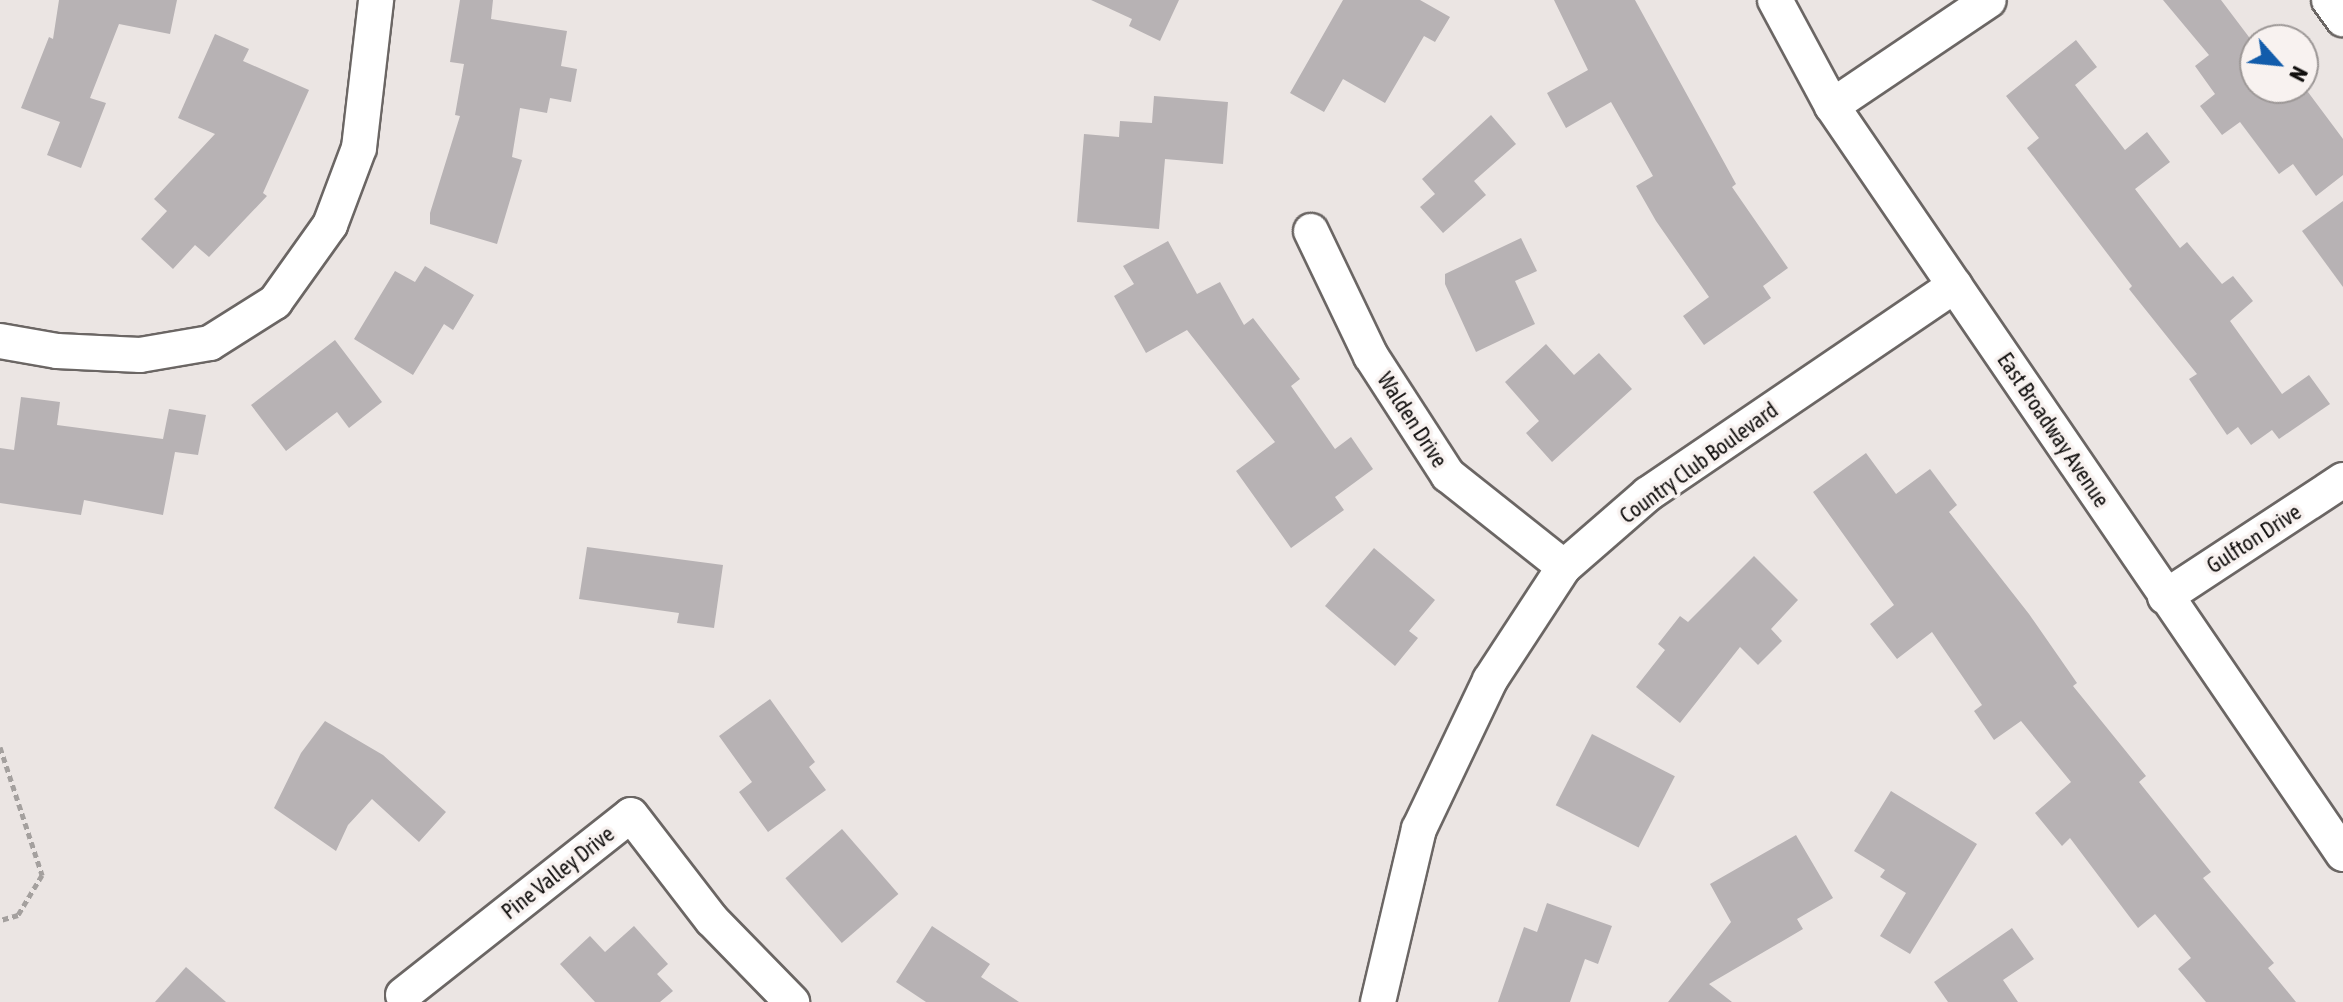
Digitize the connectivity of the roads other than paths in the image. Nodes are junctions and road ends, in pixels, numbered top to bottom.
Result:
1 (376, 0) edge
2 (1775, 0) edge
3 (1989, 0) edge
4 (2329, 0) edge
5 (2343, 19) edge
6 (1832, 106) junction
7 (1311, 231) dead end
8 (1955, 285) junction
9 (0, 341) edge
10 (2343, 480) edge
11 (1564, 567) junction
12 (2165, 597) junction
13 (2343, 854) edge
14 (403, 995) dead end
15 (792, 1002) edge
16 (1378, 1002) edge

1 - 9 street
2 - 6 street, East Broadway Avenue
3 - 6 street
4 - 5 street
6 - 8 street, East Broadway Avenue
7 - 11 street, Walden Drive
8 - 11 street, Country Club Boulevard
8 - 12 street, East Broadway Avenue
10 - 12 street, Gulfton Drive
11 - 16 street, Country Club Boulevard
12 - 13 street, East Broadway Avenue
14 - 15 street, Pine Valley Drive

